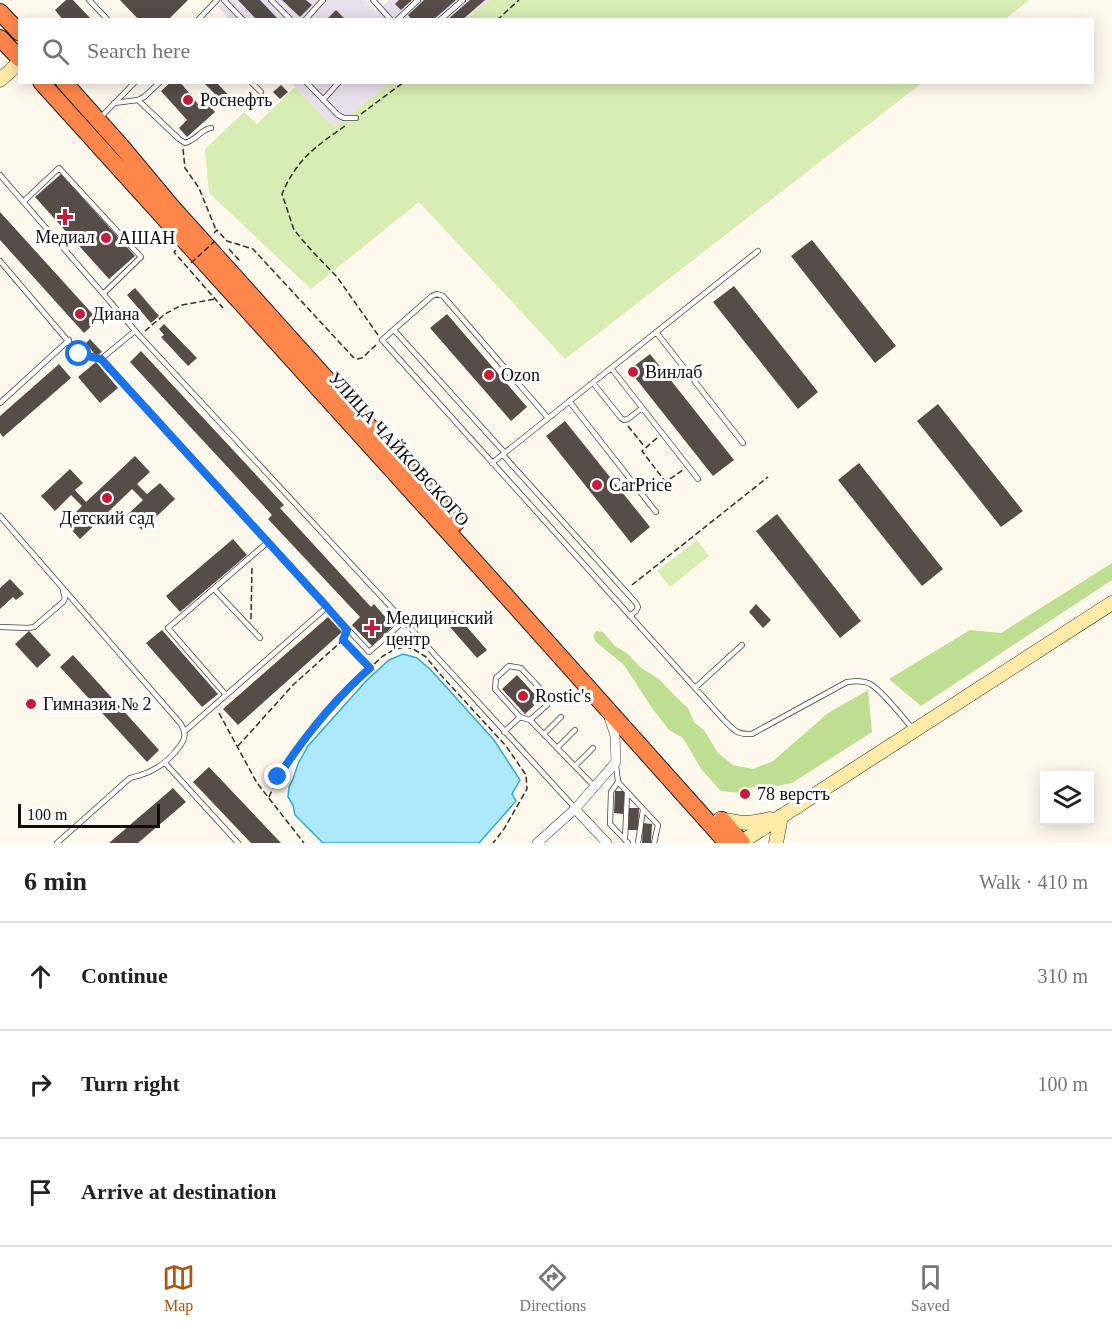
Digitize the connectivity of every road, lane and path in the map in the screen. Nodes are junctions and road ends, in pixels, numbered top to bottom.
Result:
1 (89, 0) edge
2 (217, 0) edge
3 (224, 0) edge
4 (271, 0) edge
5 (373, 0) edge
6 (418, 0) edge
7 (463, 0) edge
8 (519, 0) edge
9 (321, 1) edge
10 (0, 12) edge
11 (106, 18) edge
12 (200, 18) edge
13 (241, 18) edge
14 (289, 18) edge
15 (308, 18) edge
16 (389, 18) edge
17 (399, 18) edge
18 (442, 18) edge
19 (499, 18) edge
20 (18, 31) edge
21 (0, 38) edge
22 (18, 58) edge
23 (18, 62) edge
24 (0, 80) edge
25 (43, 84) edge
26 (66, 84) edge
27 (133, 84) edge
28 (158, 84) edge
29 (253, 84) edge
30 (308, 84) edge
31 (337, 84) edge
32 (401, 84) edge
33 (261, 92) dead end
34 (323, 99) junction
35 (138, 100) junction
36 (114, 103) junction
37 (356, 118) junction
38 (98, 120) junction
39 (211, 128) dead end
40 (180, 140) junction
41 (0, 175) edge
42 (23, 202) junction
43 (217, 230) junction
44 (214, 233) dead end
45 (215, 241) dead end
46 (758, 251) dead end
47 (0, 261) edge
48 (191, 263) dead end
49 (191, 270) dead end
50 (103, 294) junction
51 (216, 299) junction
52 (223, 308) dead end
53 (135, 330) junction
54 (394, 330) junction
55 (656, 332) junction
56 (139, 335) junction
57 (69, 340) junction
58 (382, 340) junction
59 (101, 359) junction
60 (611, 368) junction
61 (593, 383) junction
62 (569, 401) junction
63 (0, 403) edge
64 (642, 408) junction
65 (548, 418) junction
66 (624, 420) junction
67 (662, 434) junction
68 (743, 443) dead end
69 (645, 447) junction
70 (504, 454) junction
71 (492, 463) junction
72 (688, 466) junction
73 (768, 477) dead end
74 (698, 479) dead end
75 (656, 512) dead end
76 (0, 516) edge
77 (268, 543) junction
78 (252, 557) junction
79 (63, 588) junction
80 (214, 589) junction
81 (625, 591) junction
82 (1112, 603) edge
83 (327, 607) junction
84 (630, 616) junction
85 (404, 621) junction
86 (0, 627) edge
87 (251, 628) junction
88 (347, 630) junction
89 (260, 638) dead end
90 (343, 640) junction
91 (742, 645) dead end
92 (370, 668) junction
93 (695, 688) junction
94 (226, 695) junction
95 (216, 704) junction
96 (605, 706) junction
97 (520, 717) junction
98 (561, 717) dead end
99 (530, 720) junction
100 (575, 730) dead end
101 (914, 730) junction
102 (184, 731) junction
103 (504, 732) junction
104 (544, 734) junction
105 (238, 746) junction
106 (557, 748) junction
107 (593, 748) dead end
108 (616, 762) junction
109 (165, 763) junction
110 (575, 766) junction
111 (618, 782) junction
112 (594, 786) junction
113 (627, 793) junction
114 (269, 797) junction
115 (575, 809) junction
116 (643, 810) junction
117 (781, 816) junction
118 (720, 819) junction
119 (627, 842) edge
120 (57, 843) edge
121 (238, 843) edge
122 (304, 843) edge
123 (493, 843) edge
124 (537, 843) edge
125 (606, 843) edge
126 (638, 843) edge
127 (654, 843) edge
128 (737, 843) edge
129 (776, 843) edge

1 - 11 lane
2 - 12 lane
3 - 13 lane
4 - 14 lane
5 - 16 lane
6 - 17 lane
7 - 18 lane
8 - 19 path
9 - 15 lane
10 - 20 highway
21 - 22 highway
23 - 24 street
25 - 96 highway, УЛИЦА ЧАЙКОВСКОГО
26 - 38 highway, УЛИЦА ЧАЙКОВСКОГО
27 - 36 lane
28 - 35 lane
29 - 33 lane
30 - 34 lane
31 - 34 lane
32 - 37 path
34 - 37 lane
35 - 36 lane
35 - 40 lane
36 - 38 lane
37 - 58 path
38 - 118 highway, УЛИЦА ЧАЙКОВСКОГО
39 - 40 lane
40 - 43 path
41 - 42 lane
42 - 50 lane
42 - 50 lane
43 - 44 path
43 - 58 path
45 - 48 path, bridge
46 - 55 lane
47 - 57 lane
49 - 51 path
50 - 53 lane
51 - 52 path
51 - 56 path
53 - 56 lane
53 - 59 lane
54 - 58 lane
54 - 65 lane
54 - 70 lane
55 - 60 lane
55 - 68 lane
56 - 85 lane
57 - 59 lane
57 - 63 lane
58 - 71 lane
59 - 77 lane
60 - 61 lane
60 - 64 lane
61 - 62 lane
61 - 66 lane
62 - 65 lane
62 - 75 lane
64 - 66 lane
64 - 67 lane
65 - 70 lane
66 - 69 path
67 - 69 path
67 - 72 lane
69 - 72 path
70 - 71 lane
70 - 81 lane
71 - 84 lane
72 - 74 lane
73 - 81 path
76 - 79 lane
77 - 78 lane
77 - 83 lane
78 - 80 lane
78 - 87 path
79 - 86 lane
79 - 102 lane
80 - 87 lane
80 - 94 lane
81 - 84 lane
82 - 101 street
83 - 88 lane
83 - 94 lane
84 - 93 lane
85 - 88 lane
85 - 103 lane
87 - 89 lane
88 - 90 path
90 - 92 path
90 - 105 path
91 - 93 lane
92 - 114 path
92 - 123 path
93 - 101 lane
94 - 95 lane
95 - 102 lane
95 - 105 path
96 - 108 street
96 - 128 highway, УЛИЦА ЧАЙКОВСКОГО
97 - 99 lane
97 - 99 lane
97 - 103 lane
98 - 104 lane
99 - 104 lane
100 - 106 lane
101 - 117 street
102 - 109 lane
103 - 115 lane
104 - 106 lane
105 - 114 path
106 - 110 lane
107 - 110 lane
108 - 111 lane
108 - 112 street
109 - 120 lane
109 - 121 lane
110 - 112 lane
111 - 113 lane
111 - 119 lane
112 - 115 street
113 - 116 lane
113 - 119 lane
114 - 122 path
115 - 124 street
115 - 125 street
116 - 126 lane
116 - 127 lane
117 - 118 street
117 - 128 street
117 - 129 street
118 - 128 highway, УЛИЦА ЧАЙКОВСКОГО

